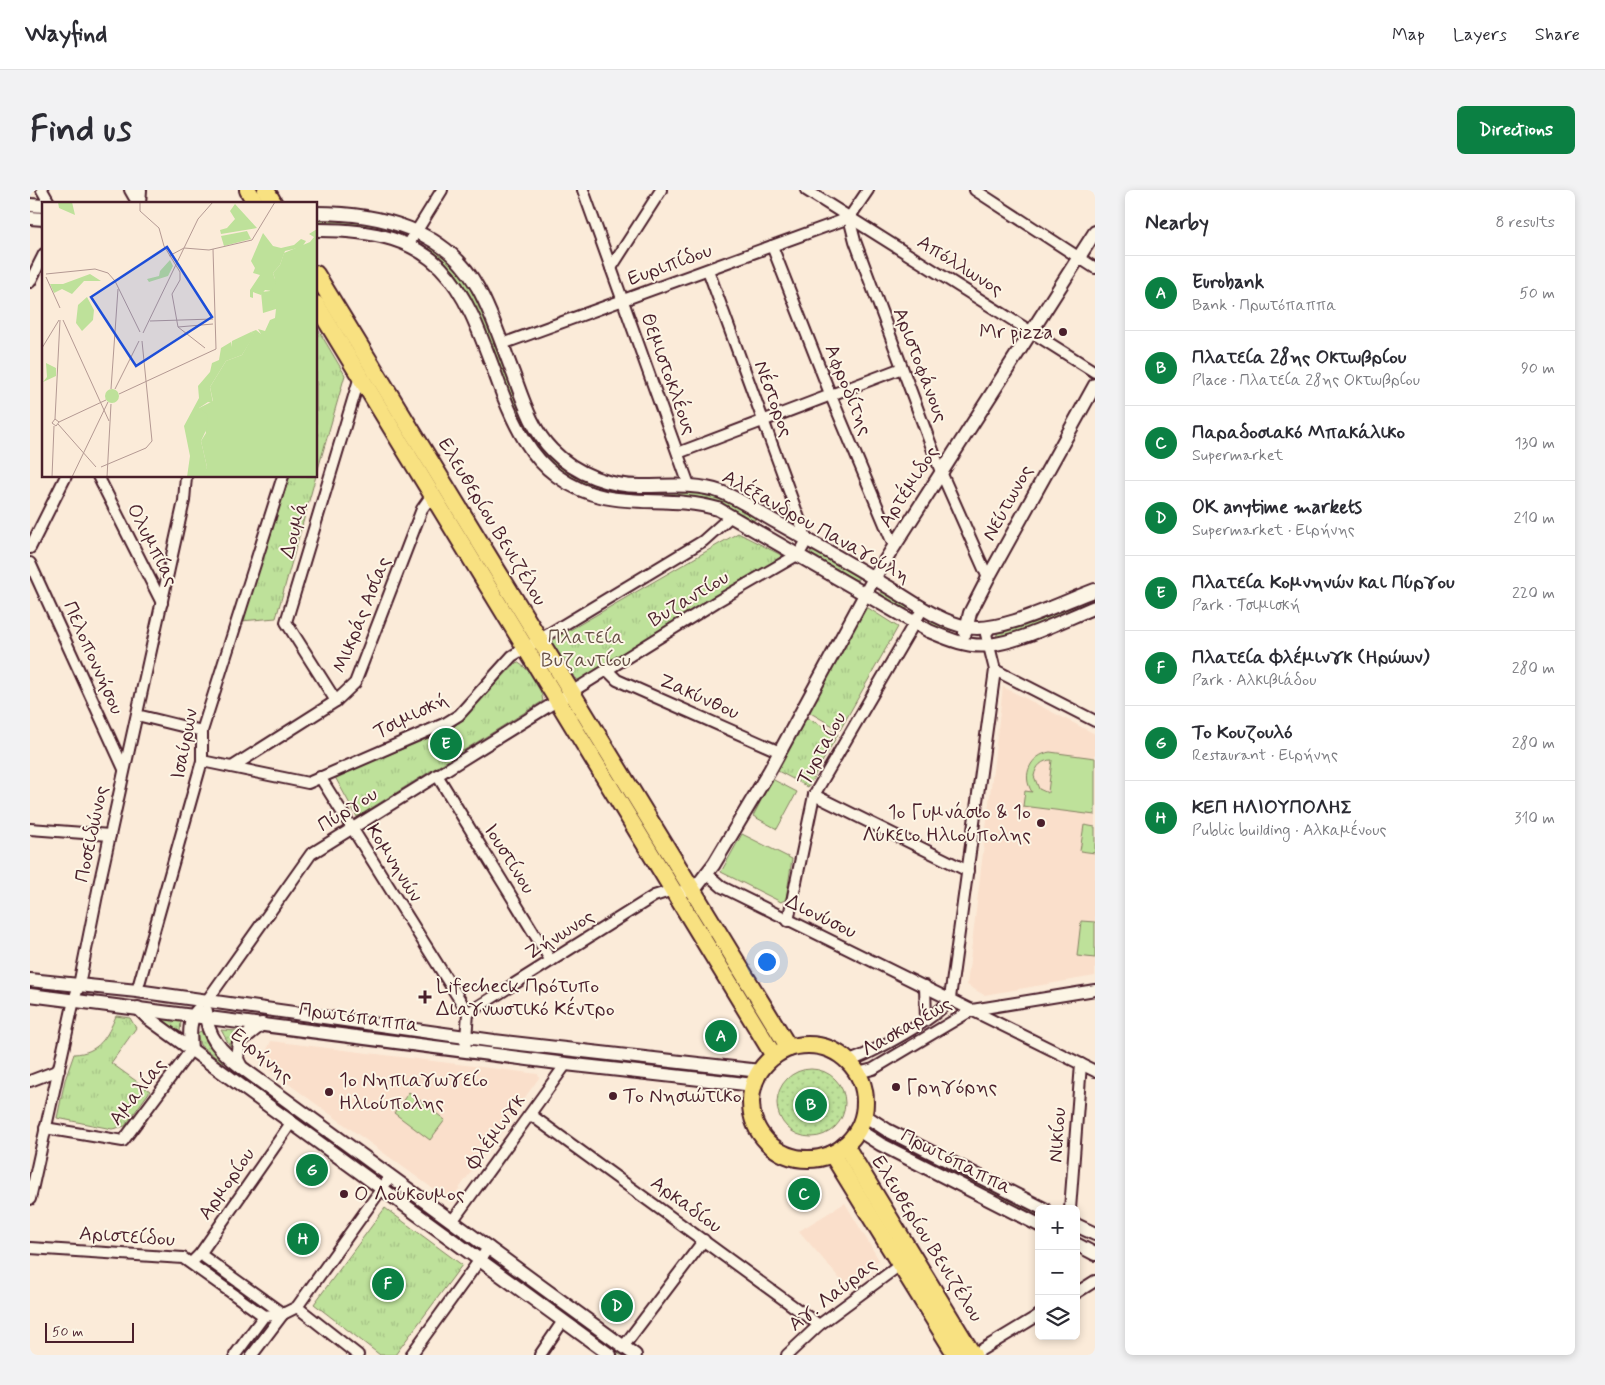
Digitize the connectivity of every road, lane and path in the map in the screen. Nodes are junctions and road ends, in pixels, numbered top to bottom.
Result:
1 (42, 190) edge
2 (130, 190) edge
3 (248, 190) edge
4 (266, 190) edge
5 (442, 190) edge
6 (583, 190) edge
7 (661, 190) edge
8 (806, 190) edge
9 (868, 190) edge
10 (975, 190) edge
11 (49, 202) edge
12 (138, 202) edge
13 (255, 202) edge
14 (273, 202) edge
15 (318, 213) edge
16 (849, 218) junction
17 (318, 230) edge
18 (417, 231) junction
19 (1095, 232) edge
20 (408, 246) junction
21 (772, 246) junction
22 (1079, 257) junction
23 (42, 258) edge
24 (611, 268) junction
25 (1095, 268) edge
26 (708, 270) junction
27 (318, 278) edge
28 (30, 282) edge
29 (623, 301) junction
30 (318, 307) edge
31 (1031, 332) junction
32 (502, 344) junction
33 (902, 368) junction
34 (365, 370) junction
35 (1095, 372) edge
36 (1095, 385) edge
37 (831, 396) junction
38 (762, 422) junction
39 (678, 453) junction
40 (941, 472) junction
41 (65, 478) edge
42 (99, 478) edge
43 (186, 478) edge
44 (281, 478) edge
45 (689, 485) junction
46 (438, 489) junction
47 (730, 516) junction
48 (807, 540) junction
49 (894, 546) junction
50 (30, 548) edge
51 (799, 554) junction
52 (30, 562) edge
53 (874, 578) junction
54 (988, 578) junction
55 (1095, 590) edge
56 (865, 593) junction
57 (162, 603) junction
58 (1095, 607) edge
59 (923, 608) junction
60 (915, 622) junction
61 (966, 627) junction
62 (990, 628) junction
63 (532, 643) junction
64 (963, 643) junction
65 (990, 645) junction
66 (607, 670) junction
67 (995, 670) junction
68 (564, 696) junction
69 (336, 701) junction
70 (137, 715) junction
71 (1095, 721) edge
72 (202, 731) junction
73 (780, 752) junction
74 (202, 761) junction
75 (232, 767) junction
76 (124, 769) junction
77 (437, 775) junction
78 (320, 777) junction
79 (814, 795) junction
80 (352, 828) junction
81 (30, 829) edge
82 (110, 834) junction
83 (968, 871) junction
84 (706, 873) junction
85 (690, 885) junction
86 (673, 890) junction
87 (788, 920) junction
88 (551, 961) junction
89 (30, 980) edge
90 (79, 985) junction
91 (925, 986) junction
92 (1095, 990) edge
93 (137, 991) junction
94 (30, 996) edge
95 (950, 998) junction
96 (74, 1000) junction
97 (206, 1002) junction
98 (138, 1008) junction
99 (972, 1010) junction
100 (468, 1013) junction
101 (200, 1016) junction
102 (926, 1020) junction
103 (262, 1024) junction
104 (467, 1037) junction
105 (789, 1048) junction
106 (191, 1050) junction
107 (465, 1051) junction
108 (774, 1056) junction
109 (566, 1064) junction
110 (1081, 1064) junction
111 (241, 1067) junction
112 (853, 1067) junction
113 (59, 1070) junction
114 (1095, 1071) edge
115 (757, 1078) junction
116 (30, 1081) edge
117 (531, 1115) junction
118 (291, 1123) junction
119 (861, 1123) junction
120 (46, 1128) junction
121 (838, 1150) junction
122 (390, 1177) junction
123 (382, 1188) junction
124 (30, 1199) edge
125 (1036, 1205) edge
126 (1070, 1205) edge
127 (452, 1220) junction
128 (1035, 1223) edge
129 (1080, 1227) edge
130 (1095, 1234) edge
131 (704, 1240) junction
132 (1080, 1246) edge
133 (489, 1247) junction
134 (30, 1248) edge
135 (200, 1254) junction
136 (1095, 1254) edge
137 (479, 1260) junction
138 (906, 1260) junction
139 (191, 1263) junction
140 (1095, 1281) edge
141 (1080, 1290) edge
142 (297, 1308) junction
143 (282, 1314) junction
144 (264, 1316) junction
145 (1035, 1317) edge
146 (563, 1321) junction
147 (819, 1325) junction
148 (623, 1347) junction
149 (235, 1355) edge
150 (252, 1355) edge
151 (358, 1355) edge
152 (411, 1355) edge
153 (540, 1355) edge
154 (610, 1355) edge
155 (635, 1355) edge
156 (787, 1355) edge
157 (956, 1355) edge
158 (973, 1355) edge

1 - 11 street
2 - 12 street
3 - 13 main road
4 - 14 main road
5 - 18 street
6 - 24 street, Θεμιστοκλέους
7 - 24 street
8 - 16 street, Απόλλωνος
9 - 16 street
10 - 22 street
15 - 18 street, Αλέξανδρου Παναγούλη
16 - 21 street, Ευριπίδου
16 - 31 street, Απόλλωνος
16 - 33 street, Αριστοφάνους
17 - 20 street, Αλέξανδρου Παναγούλη
18 - 20 street
18 - 32 street, Αλέξανδρου Παναγούλη
19 - 22 street, Αρτέμιδος
20 - 47 street, Αλέξανδρου Παναγούλη
21 - 26 street, Ευριπίδου
21 - 37 street, Αφροδίτης
22 - 25 street
22 - 31 street, Αρτέμιδος
23 - 28 street
24 - 29 street, Θεμιστοκλέους
26 - 29 street, Ευριπίδου
26 - 38 street, Νέστορος
27 - 34 main road, Ελευθερίου Βενιζέλου
29 - 32 street, Ευριπίδου
29 - 39 street, Θεμιστοκλέους
30 - 34 main road, Ελευθερίου Βενιζέλου
31 - 35 street, Απόλλωνος
31 - 40 street, Αρτέμιδος
32 - 45 street, Αλέξανδρου Παναγούλη
33 - 37 street
33 - 40 street, Αριστοφάνους
34 - 46 main road, Ελευθερίου Βενιζέλου
34 - 69 street, Δουμά
36 - 54 street, Νεύτωνος
37 - 38 street
37 - 49 street, Αφροδίτης
38 - 39 street
38 - 48 street, Νέστορος
39 - 45 street, Θεμιστοκλέους
40 - 49 street, Αρτέμιδος
40 - 54 street, Αριστοφάνους
41 - 50 street
42 - 57 street, Ολυμπίας
43 - 57 street, Ποσειδώνος
44 - 72 street, Ισαύρων
45 - 48 street, Αλέξανδρου Παναγούλη
46 - 63 main road, Ελευθερίου Βενιζέλου
46 - 69 street, Μικράς Ασίας
47 - 51 street, Αλέξανδρου Παναγούλη
47 - 63 street
48 - 51 street, Βυζαντίου
48 - 53 street, Αλέξανδρου Παναγούλη
49 - 53 street, Αρτέμιδος
51 - 56 street, Αλέξανδρου Παναγούλη
51 - 66 street, Βυζαντίου
52 - 76 street, Πελοποννήσου
53 - 56 street, Αρτέμιδος
53 - 59 street, Αλέξανδρου Παναγούλη
54 - 61 street, Νεύτωνος
55 - 62 street, Αλέξανδρου Παναγούλη
56 - 60 street, Αλέξανδρου Παναγούλη
56 - 73 street, Αρτέμιδος
57 - 70 street, Ποσειδώνος
58 - 65 street, Αλέξανδρου Παναγούλη
59 - 60 street, Τυρταίου
59 - 61 street, Αλέξανδρου Παναγούλη
60 - 64 street, Αλέξανδρου Παναγούλη
60 - 79 street, Τυρταίου
61 - 62 street, Αλέξανδρου Παναγούλη
61 - 64 street, Νεύτωνος
62 - 65 street
63 - 68 main road, Ελευθερίου Βενιζέλου
63 - 78 street, Τσιμισκή
64 - 65 street, Αλέξανδρου Παναγούλη
65 - 67 street
66 - 68 street, Βυζαντίου
66 - 73 street, Ζακύνθου
67 - 71 street
67 - 83 street
68 - 77 street, Πύργου
68 - 85 main road, Ελευθερίου Βενιζέλου
68 - 86 main road, Ελευθερίου Βενιζέλου
69 - 75 street, Μικράς Ασίας
70 - 72 street
70 - 76 street, Ποσειδώνος
72 - 74 street, Ισαύρων
73 - 84 street, Αρτέμιδος
74 - 75 street
74 - 93 street, Ισαύρων
75 - 78 street
76 - 82 street, Ποσειδώνος
77 - 80 street, Πύργου
77 - 88 street, Ιουστίνου
78 - 80 street, Κομνηνών
79 - 83 street
79 - 87 street, Τυρταίου
80 - 97 street, Πύργου
80 - 100 street, Κομνηνών
81 - 82 street
82 - 90 street, Ποσειδώνος
83 - 95 street
84 - 85 street
84 - 87 street, Διονύσου
85 - 86 street
85 - 105 main road, Ελευθερίου Βενιζέλου
86 - 88 street, Ζήνωνος
86 - 108 main road, Ελευθερίου Βενιζέλου
87 - 91 street, Διονύσου
88 - 100 street, Ζήνωνος
89 - 90 street, Πρωτόπαππα
90 - 93 street, Πρωτόπαππα
90 - 96 street, Ποσειδώνος
91 - 95 street, Διονύσου
91 - 102 street
92 - 99 street
93 - 97 street, Πρωτόπαππα
94 - 96 street, Πρωτόπαππα
95 - 99 street, Διονύσου
95 - 102 street, Λασκαρέως
96 - 98 street, Πρωτόπαππα
96 - 113 street, Ποσειδώνος
97 - 101 street, Ειρήνης
97 - 104 street, Πρωτόπαππα
98 - 101 street, Πρωτόπαππα
98 - 106 street
99 - 110 street, Διονύσου
99 - 112 street, Λασκαρέως
100 - 104 street
101 - 103 street, Πρωτόπαππα
101 - 106 street, Ειρήνης
101 - 111 street, Ειρήνης
102 - 112 street, Λασκαρέως
103 - 107 street, Πρωτόπαππα
103 - 111 street
104 - 107 street
104 - 115 street, Πρωτόπαππα
105 - 108 main road
105 - 112 main road
106 - 118 street, Ειρήνης
106 - 120 street, Αμαλίας
107 - 109 street, Πρωτόπαππα
108 - 115 main road
109 - 115 street, Πρωτόπαππα
109 - 117 street, Φλέμινγκ
110 - 114 street, Διονύσου
110 - 126 street, Νικίου
111 - 122 street, Ειρήνης
112 - 119 main road
113 - 116 street
113 - 120 street, Ποσειδώνος
115 - 121 main road
117 - 127 street, Φλέμινγκ
117 - 131 street, Αρκαδίου
118 - 123 street, Ειρήνης
118 - 135 street, Αρμορίου
119 - 121 main road
119 - 125 street, Πρωτόπαππα
119 - 128 street, Πρωτόπαππα
120 - 124 street, Ποσειδώνος
121 - 138 main road, Ελευθερίου Βενιζέλου
122 - 123 street
122 - 127 street, Ειρήνης
123 - 137 street, Ειρήνης
123 - 142 street
127 - 133 street, Ειρήνης
129 - 130 street
131 - 147 street, Αρκαδίου
131 - 148 street
132 - 136 street
133 - 137 street
133 - 148 street, Ειρήνης
134 - 139 street, Αριστείδου
135 - 139 street, Αρμορίου
135 - 143 street, Αριστείδου
137 - 146 street, Ειρήνης
137 - 152 street
138 - 147 street, Αγ. Λαύρας
138 - 157 main road, Ελευθερίου Βενιζέλου
138 - 158 main road, Ελευθερίου Βενιζέλου
139 - 144 street, Αριστείδου
140 - 141 street
142 - 143 street
142 - 151 street
143 - 144 street
143 - 150 street
144 - 149 street
145 - 158 street
146 - 153 street
146 - 154 street, Ειρήνης
147 - 156 street, Αγ. Λαύρας
148 - 155 street, Ειρήνης

